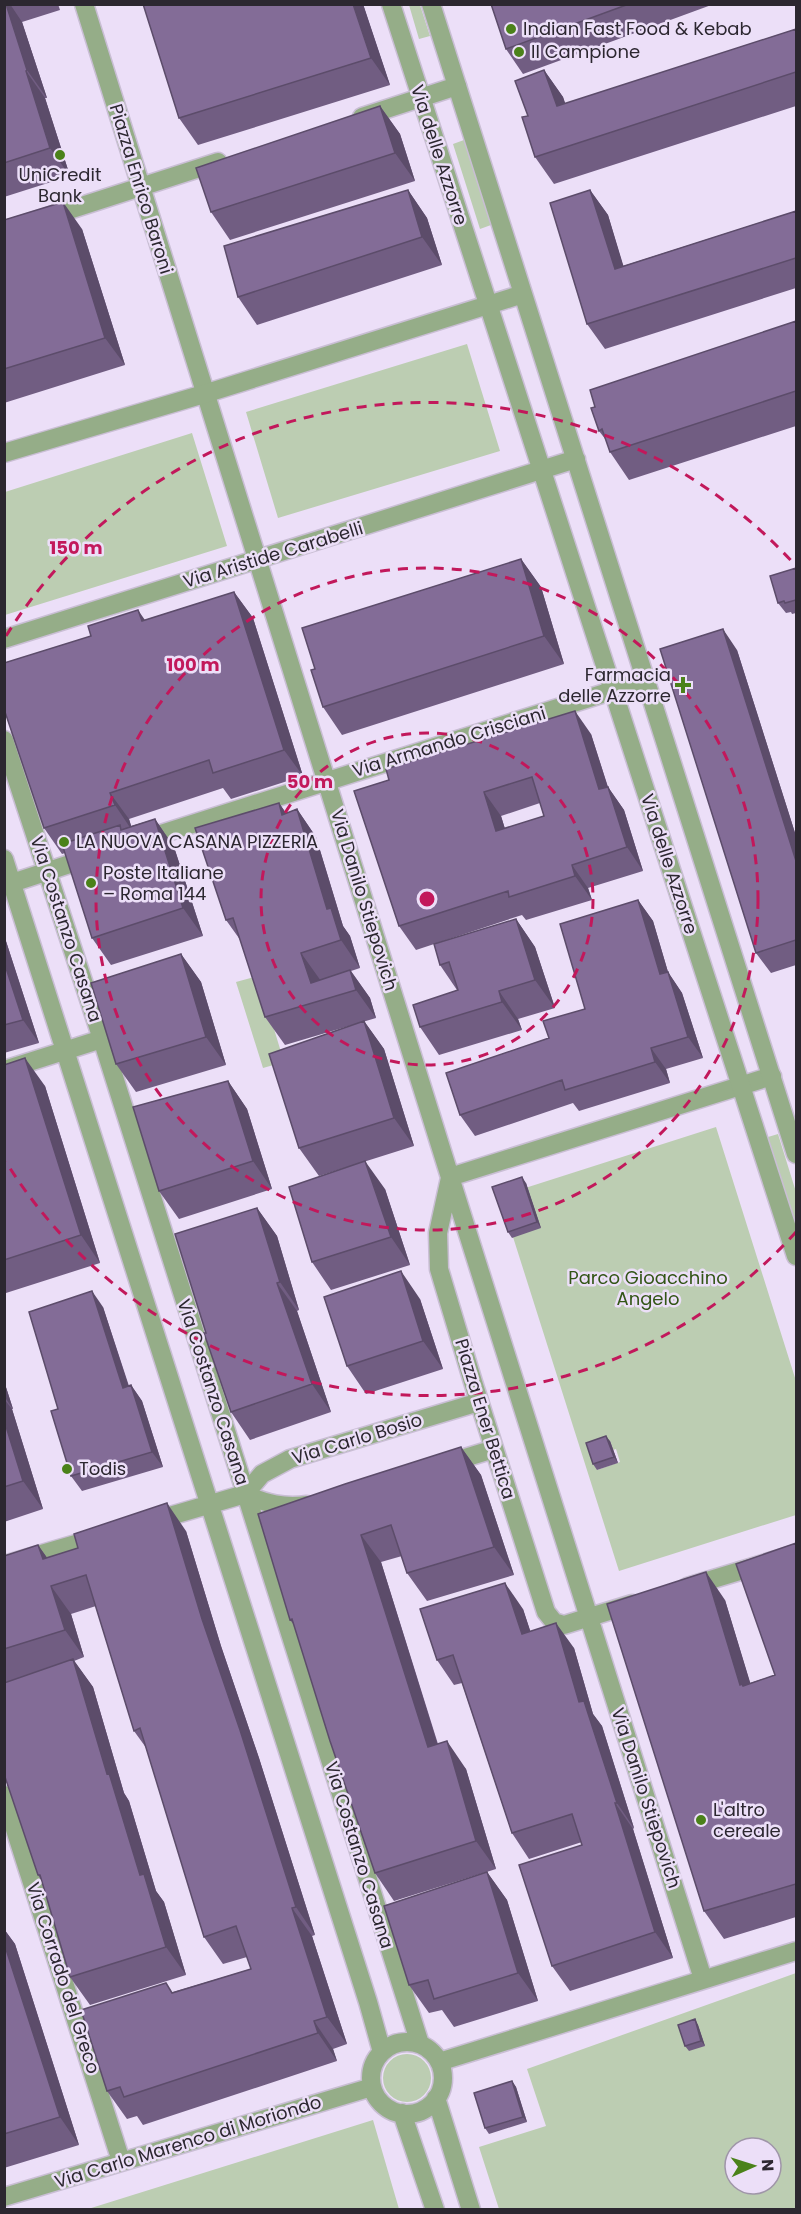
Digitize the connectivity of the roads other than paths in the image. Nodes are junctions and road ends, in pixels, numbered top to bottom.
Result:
1 (84, 4) edge
2 (391, 4) edge
3 (431, 4) edge
4 (457, 86) junction
5 (420, 98) junction
6 (345, 122) edge
7 (234, 157) edge
8 (141, 187) junction
9 (4, 231) edge
10 (523, 294) junction
11 (487, 306) junction
12 (191, 349) joint
13 (204, 394) junction
14 (4, 453) edge
15 (576, 459) junction
16 (541, 472) junction
17 (258, 560) junction
18 (4, 639) edge
19 (646, 680) junction
20 (613, 692) junction
21 (4, 740) edge
22 (326, 780) junction
23 (126, 846) edge
24 (104, 853) edge
25 (4, 859) edge
26 (48, 871) junction
27 (12, 883) junction
28 (102, 1039) junction
29 (65, 1051) junction
30 (4, 1070) edge
31 (772, 1076) junction
32 (741, 1085) junction
33 (796, 1154) edge
34 (450, 1177) junction
35 (796, 1256) edge
36 (479, 1402) junction
37 (494, 1449) junction
38 (432, 1467) edge
39 (245, 1494) junction
40 (319, 1501) edge
41 (211, 1504) junction
42 (142, 1525) edge
43 (119, 1531) edge
44 (796, 1554) edge
45 (4, 1565) edge
46 (669, 1593) edge
47 (646, 1600) edge
48 (588, 1617) junction
49 (4, 1795) edge
50 (796, 1951) edge
51 (703, 1979) junction
52 (420, 2044) junction
53 (382, 2052) junction
54 (439, 2062) junction
55 (372, 2087) junction
56 (436, 2098) junction
57 (402, 2113) junction
58 (121, 2161) junction
59 (4, 2197) edge
60 (435, 2210) edge
61 (471, 2210) edge

1 - 8 street, Piazza Enrico Baroni
2 - 5 street, Via delle Azzorre
3 - 4 street, Via delle Azzorre
4 - 5 street
4 - 10 street, Via delle Azzorre
5 - 6 street
5 - 11 street, Via delle Azzorre
7 - 8 street
8 - 9 street
8 - 12 street, Piazza Enrico Baroni
10 - 11 street
10 - 15 street, Via delle Azzorre
11 - 13 street
11 - 16 street, Via delle Azzorre
12 - 13 street, Via Danilo Stiepovich
13 - 14 street
13 - 17 street, Via Danilo Stiepovich
15 - 16 street
15 - 19 street, Via delle Azzorre
16 - 17 street, Via Aristide Carabelli
16 - 20 street, Via delle Azzorre
17 - 18 street, Via Aristide Carabelli
17 - 22 street, Via Danilo Stiepovich
19 - 20 street, Via Armando Crisciani
19 - 31 street, Via delle Azzorre
20 - 22 street, Via Armando Crisciani
20 - 32 street, Via delle Azzorre
21 - 26 street, Via Costanzo Casana
22 - 23 street, Via Armando Crisciani
22 - 34 street, Via Danilo Stiepovich
24 - 26 street
25 - 27 street, Via Costanzo Casana
26 - 27 street
26 - 28 street, Via Costanzo Casana
27 - 29 street, Via Costanzo Casana
28 - 29 street
28 - 39 street, Via Costanzo Casana
29 - 30 street
29 - 41 street, Via Costanzo Casana
31 - 32 street
31 - 33 street, Via delle Azzorre
32 - 34 street
32 - 35 street, Via delle Azzorre
34 - 36 street, Piazza Ener Bettica
34 - 48 street
36 - 37 street, Piazza Ener Bettica
36 - 39 street, Via Carlo Bosio
37 - 38 street
37 - 48 street, Piazza Ener Bettica
39 - 40 street
39 - 41 street
39 - 52 street, Via Costanzo Casana
41 - 42 street
41 - 53 street, Via Costanzo Casana
43 - 45 street
44 - 46 street
47 - 48 street, Piazza Ener Bettica
48 - 51 street, Via Danilo Stiepovich
49 - 58 street, Via Corrado del Greco
50 - 51 street
51 - 54 street
52 - 53 street
52 - 54 street
53 - 55 street
54 - 56 street
55 - 57 street
55 - 58 street, Via Carlo Marenco di Moriondo
56 - 57 street
56 - 61 street
57 - 60 street
58 - 59 street, Via Carlo Marenco di Moriondo

